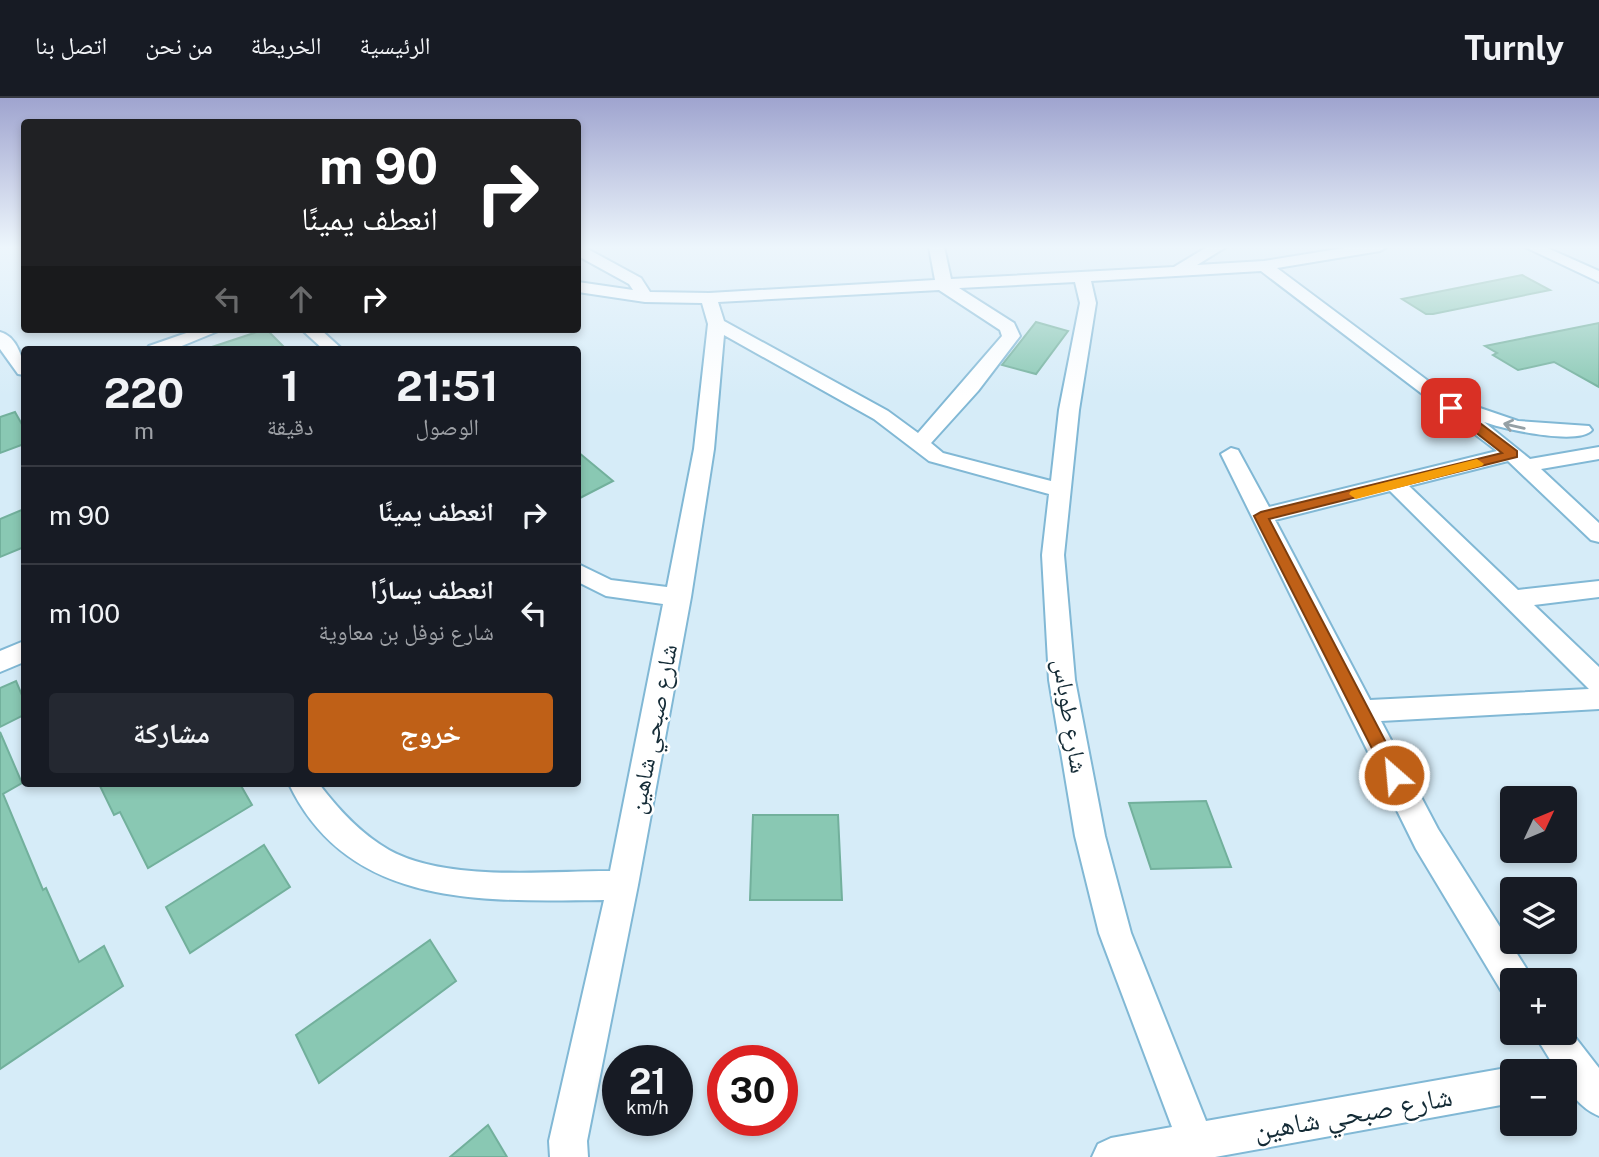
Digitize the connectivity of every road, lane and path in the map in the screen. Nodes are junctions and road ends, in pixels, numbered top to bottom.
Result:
1 (641, 296) edge
2 (848, 296) edge
3 (961, 296) edge
4 (1087, 296) edge
5 (1304, 296) edge
6 (645, 297) joint
7 (713, 311) junction
8 (203, 333) edge
9 (315, 333) edge
10 (166, 346) edge
11 (329, 346) edge
12 (3, 348) edge
13 (21, 367) edge
14 (1433, 394) junction
15 (1590, 428) edge
16 (918, 445) junction
17 (1231, 454) dead end
18 (1598, 454) edge
19 (1515, 457) junction
20 (1396, 485) junction
21 (1059, 490) junction
22 (1261, 516) junction
23 (1599, 535) edge
24 (581, 574) edge
25 (1599, 589) edge
26 (679, 597) junction
27 (1513, 599) junction
28 (21, 652) edge
29 (0, 662) edge
30 (1599, 683) edge
31 (1599, 699) edge
32 (1361, 710) junction
33 (306, 787) edge
34 (623, 886) junction
35 (1507, 968) edge
36 (1558, 1045) edge
37 (1581, 1082) edge
38 (1500, 1087) edge
39 (1196, 1142) junction
40 (569, 1157) edge
41 (1111, 1157) edge

1 - 6 street
2 - 7 street
3 - 16 street
4 - 21 street, شارع طوباس
5 - 14 street
6 - 7 street
7 - 16 street
7 - 26 street, شارع صبحي شاهين
8 - 10 street
9 - 11 street
12 - 13 street
15 -> 14 street
14 - 19 street
15 - 19 street
16 - 21 street
17 - 22 street
18 - 19 street
19 - 20 street
19 - 23 street
20 - 22 street
20 - 27 street
21 - 39 street, شارع طوباس
22 - 32 street
24 - 26 street
25 - 27 street
26 - 34 street, شارع صبحي شاهين
27 - 30 street
28 - 29 street
31 - 32 street
32 - 35 street
33 - 34 street
34 - 40 street, شارع صبحي شاهين
36 - 37 street
38 - 39 street, شارع صبحي شاهين
39 - 41 street, شارع صبحي شاهين

